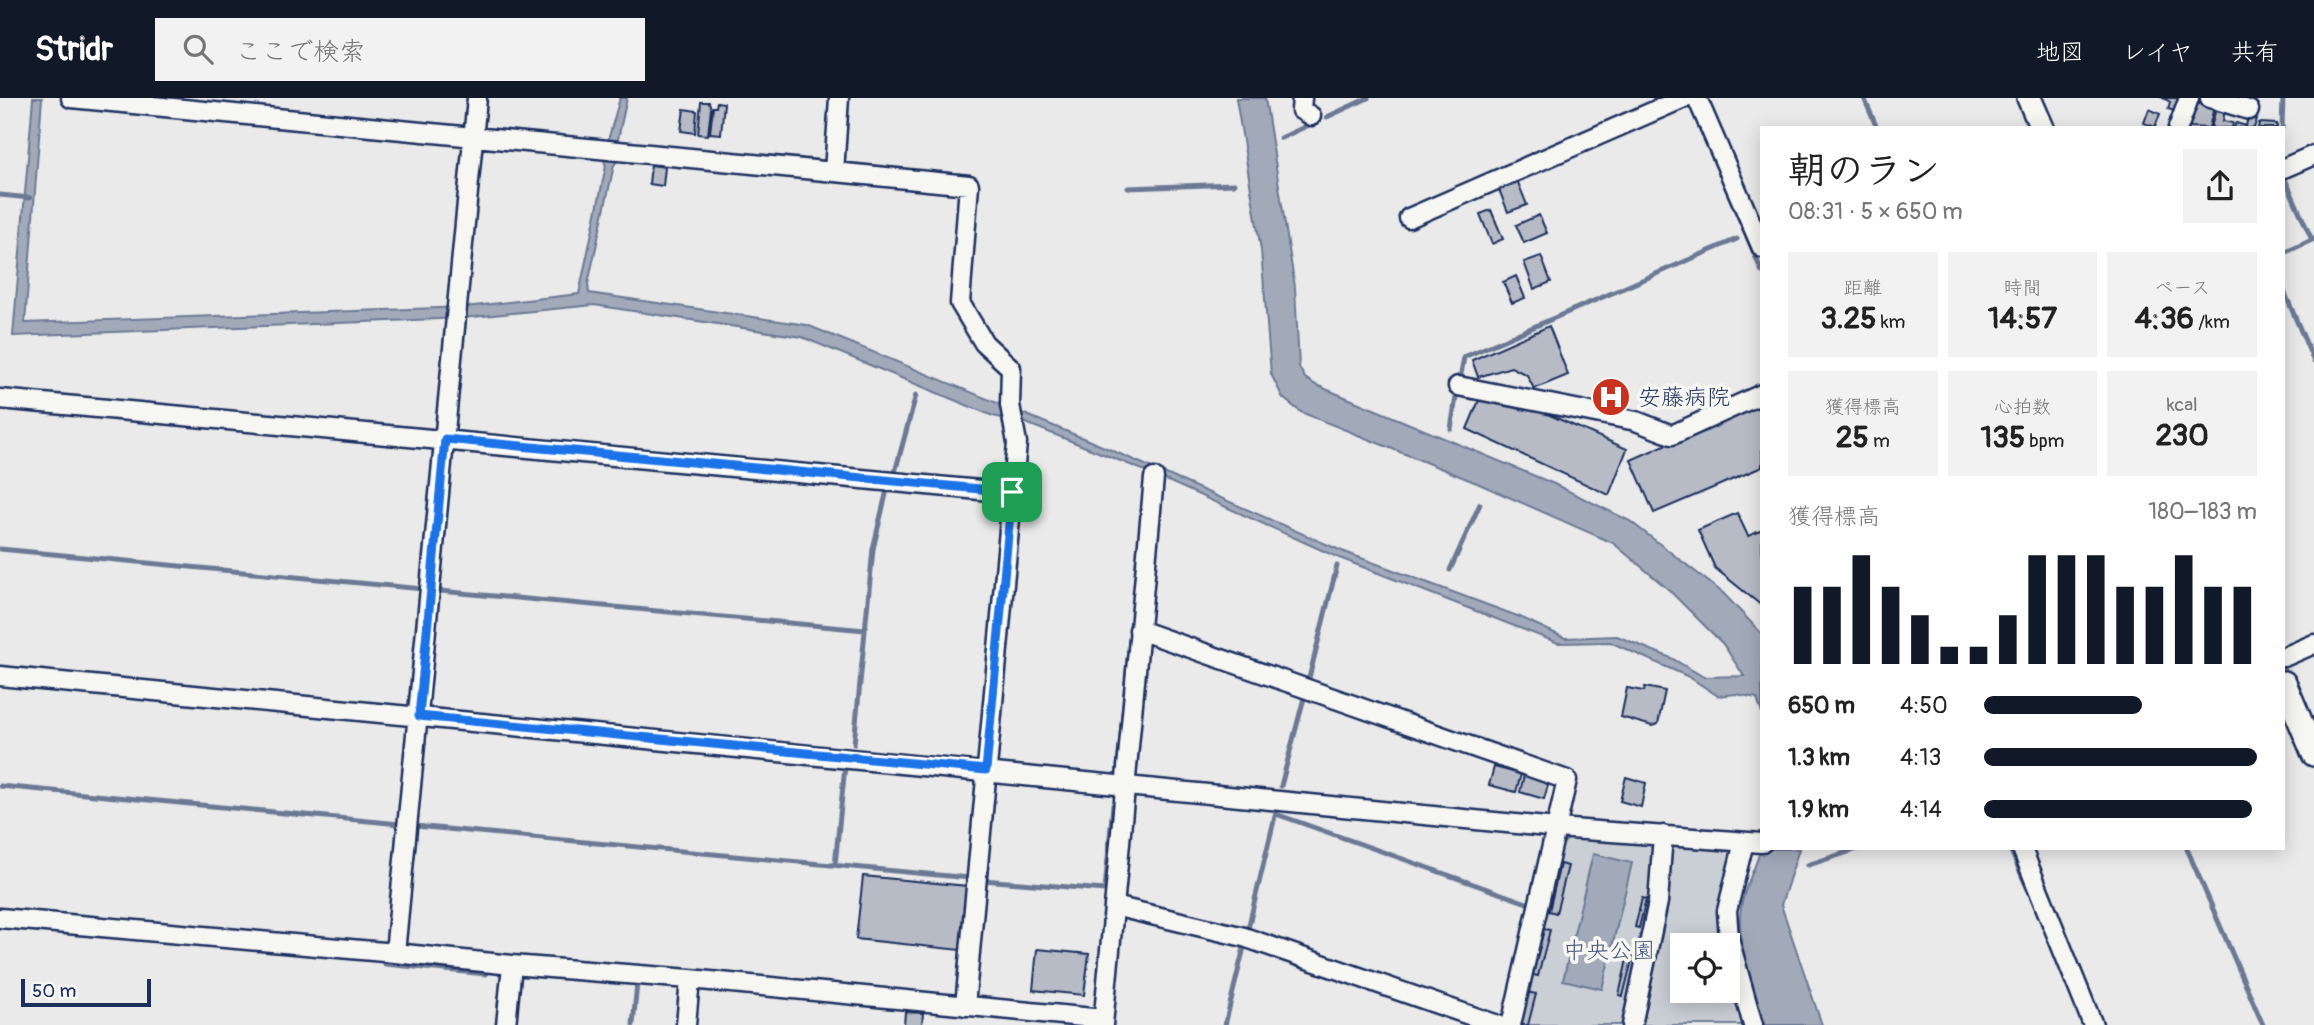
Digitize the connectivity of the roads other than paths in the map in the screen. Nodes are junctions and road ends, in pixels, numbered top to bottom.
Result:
1 (71, 98) edge
2 (477, 98) edge
3 (839, 98) edge
4 (1302, 98) edge
5 (1684, 98) edge
6 (1697, 98) edge
7 (2029, 98) edge
8 (2189, 98) edge
9 (2210, 98) edge
10 (2249, 110) dead end
11 (1311, 116) dead end
12 (2041, 126) edge
13 (2179, 126) edge
14 (473, 135) junction
15 (2314, 155) edge
16 (2285, 168) edge
17 (834, 172) junction
18 (1409, 218) dead end
19 (1760, 243) edge
20 (1458, 386) dead end
21 (1760, 395) edge
22 (0, 399) edge
23 (445, 439) junction
24 (1154, 478) dead end
25 (1012, 492) junction
26 (1139, 630) junction
27 (2314, 644) edge
28 (2285, 657) edge
29 (0, 676) edge
30 (2285, 685) edge
31 (419, 716) junction
32 (2314, 754) edge
33 (986, 770) junction
34 (1124, 784) junction
35 (1557, 828) junction
36 (1663, 835) junction
37 (1755, 843) edge
38 (2022, 850) edge
39 (1114, 906) junction
40 (0, 918) edge
41 (394, 953) junction
42 (512, 965) junction
43 (690, 979) junction
44 (965, 1006) junction
45 (1103, 1022) edge
46 (506, 1025) edge
47 (686, 1025) edge
48 (1498, 1025) edge
49 (1511, 1025) edge
50 (1632, 1025) edge
51 (1752, 1025) edge
52 (2093, 1025) edge

1 - 14 street
2 - 14 street
3 - 17 street
4 - 11 street
5 - 18 street
6 - 19 street
7 - 12 main road
8 - 13 street
9 - 10 street
14 - 17 street
14 - 23 street
15 - 16 street
17 - 25 street
20 - 21 street
22 - 23 street
23 - 25 street
23 - 31 street
24 - 26 street
25 - 33 street
26 - 34 street
26 - 35 street
27 - 28 street
29 - 31 street
30 - 32 main road
31 - 33 street
31 - 41 street
33 - 34 street
33 - 44 street
34 - 35 street
34 - 39 street
35 - 36 street
35 - 49 street
36 - 37 street
36 - 50 street
37 - 51 street
38 - 52 street
39 - 45 street
39 - 48 street
40 - 41 street
41 - 42 street
42 - 43 street
42 - 46 street
43 - 44 street
43 - 47 street
44 - 45 street

